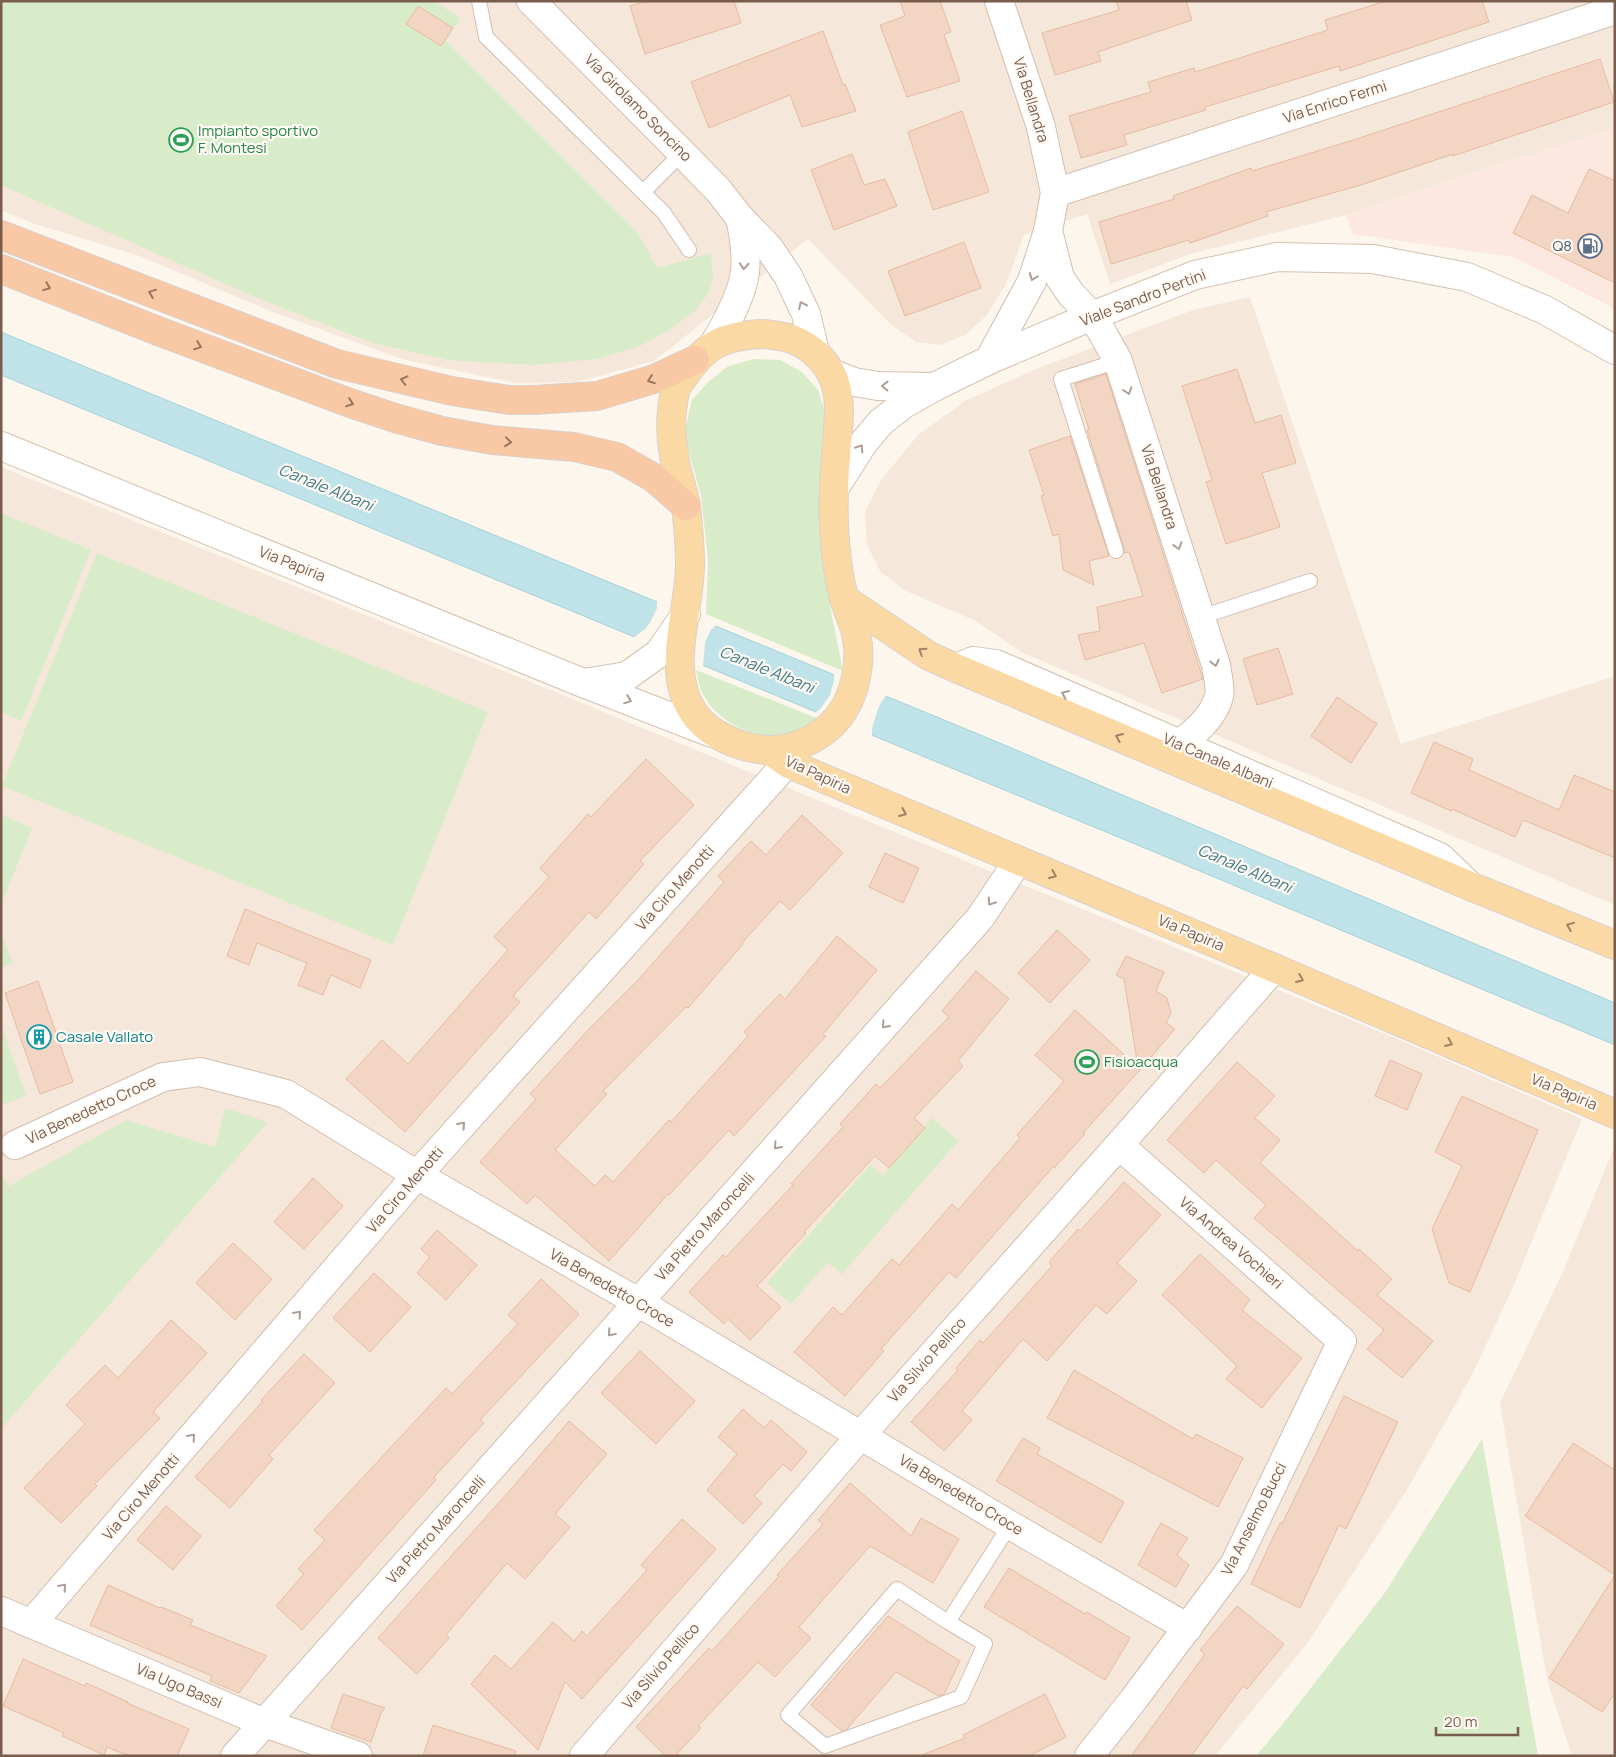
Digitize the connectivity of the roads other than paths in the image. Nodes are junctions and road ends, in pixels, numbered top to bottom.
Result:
1 (479, 1) edge
2 (531, 1) edge
3 (999, 1) edge
4 (1615, 10) edge
5 (682, 153) junction
6 (643, 192) junction
7 (1055, 193) junction
8 (740, 218) junction
9 (1048, 231) junction
10 (1, 235) edge
11 (689, 250) dead end
12 (1, 269) edge
13 (1092, 316) junction
14 (1615, 350) edge
15 (704, 352) junction
16 (989, 360) junction
17 (1118, 361) junction
18 (823, 362) junction
19 (934, 387) junction
20 (1, 446) edge
21 (834, 489) junction
22 (686, 506) junction
23 (1116, 551) dead end
24 (1310, 581) dead end
25 (844, 599) junction
26 (686, 614) junction
27 (1201, 617) junction
28 (956, 668) junction
29 (583, 683) junction
30 (712, 733) junction
31 (1179, 744) junction
32 (778, 756) junction
33 (1018, 861) junction
34 (1470, 886) junction
35 (1615, 944) edge
36 (1274, 968) junction
37 (1615, 1114) edge
38 (15, 1145) dead end
39 (1120, 1145) junction
40 (417, 1176) junction
41 (638, 1302) junction
42 (1342, 1341) joint
43 (861, 1435) junction
44 (1010, 1525) junction
45 (1, 1611) edge
46 (948, 1622) junction
47 (31, 1624) junction
48 (1188, 1628) junction
49 (265, 1722) junction
50 (235, 1756) edge
51 (358, 1756) edge
52 (584, 1756) edge
53 (1089, 1756) edge

1 - 6 lane
2 - 5 street, Via Girolamo Soncino
3 - 7 street, Via Bellandra
4 - 7 street, Via Enrico Fermi
5 - 6 lane
5 - 8 street, Via Girolamo Soncino
6 - 11 lane
7 - 9 street, Via Bellandra
8 -> 15 street
18 -> 8 street, Via Girolamo Soncino
9 - 13 street, Via Bellandra
9 -> 16 street, Via Bellandra
15 -> 10 highway
12 -> 22 highway
13 - 14 street, Viale Sandro Pertini
13 - 16 street, Viale Sandro Pertini
13 - 17 street, Via Bellandra
15 - 18 main road
15 - 22 main road
16 - 19 street, Viale Sandro Pertini
17 - 23 lane
17 -> 27 street, Via Bellandra
19 -> 18 street, Viale Sandro Pertini
18 - 21 main road
21 -> 19 street, Viale Sandro Pertini
20 - 29 street, Via Papiria
21 - 25 main road
22 - 26 main road
24 - 27 lane
28 -> 25 main road, Via Canale Albani
25 - 32 main road
26 - 29 street
26 - 30 main road
27 -> 31 street, Via Bellandra
31 -> 28 street, Via Canale Albani
34 -> 28 main road, Via Canale Albani
29 -> 30 street, Via Papiria
30 - 32 main road
31 - 34 street, Via Canale Albani
32 -> 33 main road, Via Papiria
40 -> 32 street, Via Ciro Menotti
33 -> 36 main road, Via Papiria
33 -> 41 street, Via Pietro Maroncelli
35 -> 34 main road, Via Canale Albani
36 -> 37 main road, Via Papiria
36 - 39 street, Via Silvio Pellico
38 - 40 street, Via Benedetto Croce
39 - 42 street, Via Andrea Vochieri
39 - 43 street, Via Silvio Pellico
40 - 41 street, Via Benedetto Croce
47 -> 40 street, Via Ciro Menotti
41 - 43 street, Via Benedetto Croce
41 -> 49 street, Via Pietro Maroncelli
42 - 48 street, Via Anselmo Bucci
43 - 44 street, Via Benedetto Croce
43 - 52 street, Via Silvio Pellico
44 - 46 lane
44 - 48 street, Via Benedetto Croce
45 - 47 street, Via Ugo Bassi
46 - 46 lane
47 - 49 street, Via Ugo Bassi
48 - 53 street, Via Anselmo Bucci
49 - 50 street, Via Pietro Maroncelli
49 - 51 street, Via Ugo Bassi

